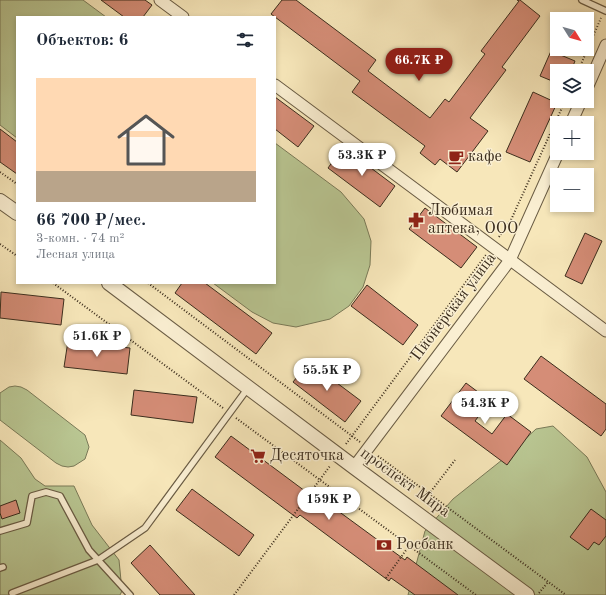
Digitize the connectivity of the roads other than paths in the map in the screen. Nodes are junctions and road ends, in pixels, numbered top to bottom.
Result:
1 (160, 0) edge
2 (582, 0) edge
3 (605, 10) edge
4 (182, 16) edge
5 (606, 45) edge
6 (594, 72) edge
7 (276, 87) edge
8 (555, 160) edge
9 (0, 201) edge
10 (16, 213) edge
11 (510, 260) junction
12 (110, 284) edge
13 (606, 331) edge
14 (248, 388) junction
15 (354, 467) junction
16 (0, 532) edge
17 (98, 560) junction
18 (12, 593) dead end
19 (130, 595) edge
20 (527, 595) edge

1 - 4 street
2 - 3 lane
5 - 6 street
7 - 11 street
8 - 11 street, Пионерская улица
9 - 10 street
11 - 13 street
11 - 15 street, Пионерская улица
12 - 14 street, проспект Мира
14 - 15 street, проспект Мира
14 - 17 lane
15 - 20 street, проспект Мира
16 - 17 lane
17 - 18 lane
17 - 19 lane

